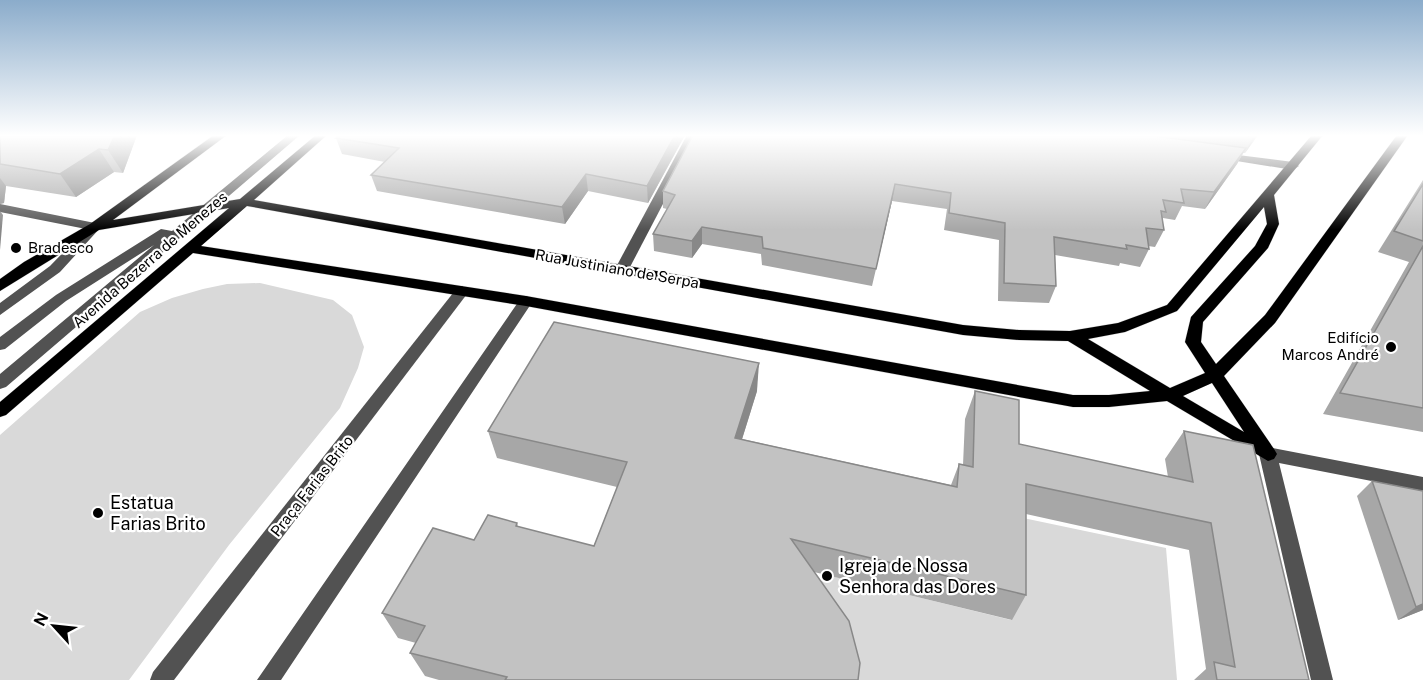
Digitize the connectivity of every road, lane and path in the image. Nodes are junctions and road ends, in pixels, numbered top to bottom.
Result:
1 (1293, 166) edge
2 (177, 167) edge
3 (255, 167) edge
4 (285, 167) edge
5 (676, 167) edge
6 (1379, 167) edge
7 (1268, 194) junction
8 (243, 202) junction
9 (0, 208) edge
10 (203, 209) junction
11 (94, 227) junction
12 (190, 248) junction
13 (622, 269) junction
14 (0, 286) edge
15 (462, 291) junction
16 (526, 301) junction
17 (0, 310) edge
18 (1073, 337) junction
19 (0, 345) edge
20 (1215, 375) junction
21 (0, 383) edge
22 (1169, 395) junction
23 (0, 411) edge
24 (1268, 454) junction
25 (1423, 484) edge
26 (161, 680) edge
27 (268, 680) edge
28 (1322, 680) edge

1 - 7 main road, Rua Justiniano de Serpa
2 - 11 main road
3 - 10 street, Avenida Bezerra de Menezes
4 - 8 main road, Avenida Bezerra de Menezes
5 - 13 street
6 - 20 main road
7 - 18 main road, Rua Justiniano de Serpa
7 - 20 main road
8 - 10 main road, Rua Justiniano de Serpa
8 - 12 main road, Avenida Bezerra de Menezes
8 - 13 main road, Rua Justiniano de Serpa
9 - 11 street
10 - 11 main road, Rua Justiniano de Serpa
10 - 19 street, Avenida Bezerra de Menezes
10 - 21 street, Avenida Bezerra de Menezes
11 - 14 main road
11 - 17 street
12 - 15 main road
12 - 23 main road, Avenida Bezerra de Menezes
13 - 18 main road, Rua Justiniano de Serpa
15 - 16 main road
15 - 26 street, Praça Farias Brito
16 - 22 main road
16 - 27 street
18 - 22 main road
20 - 22 main road
20 - 24 main road
22 - 24 main road
24 - 25 street
24 - 28 street

